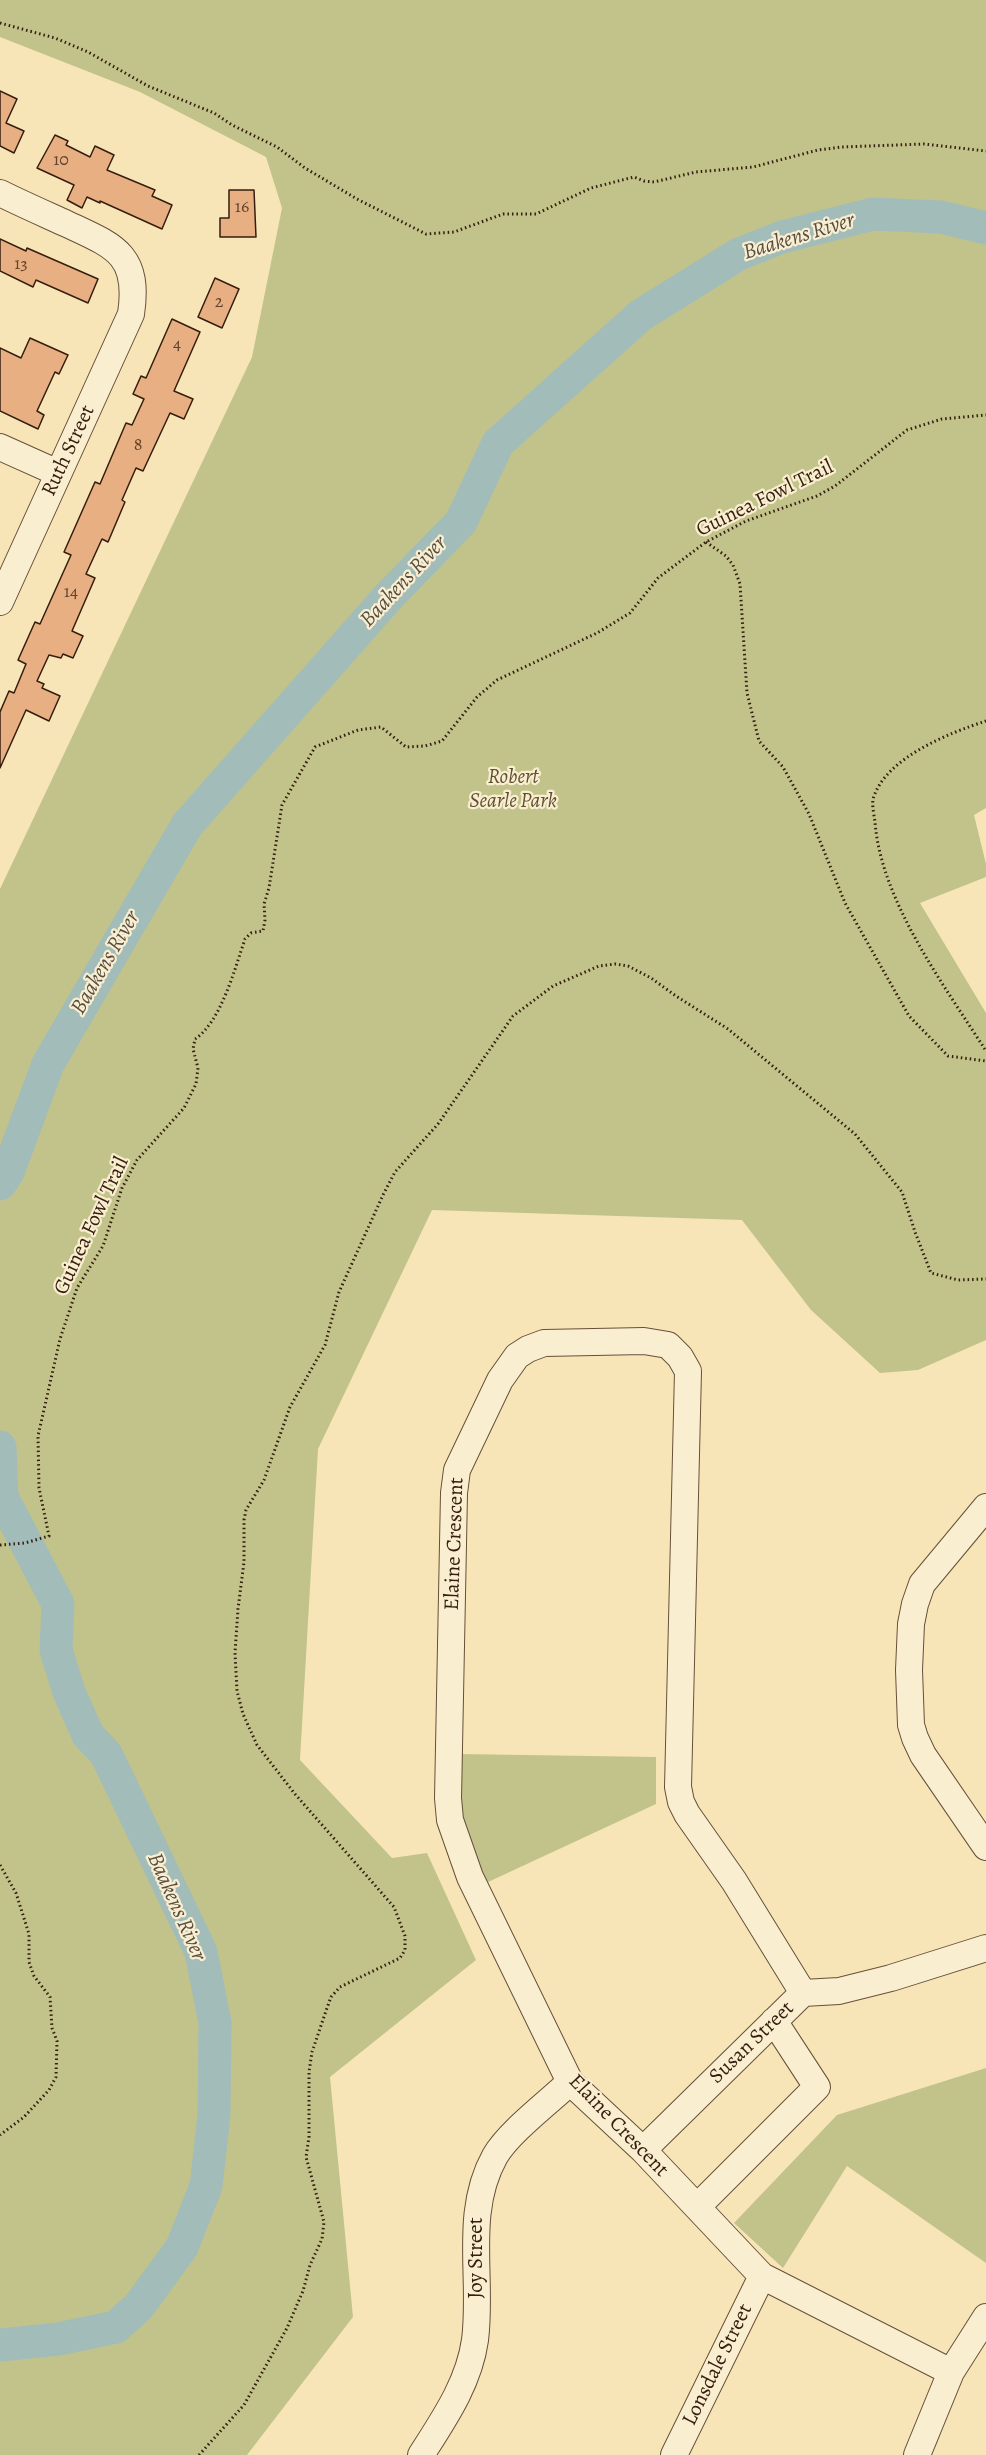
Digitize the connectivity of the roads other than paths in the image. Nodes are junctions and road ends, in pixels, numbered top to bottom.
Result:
1 (0, 193) edge
2 (0, 447) edge
3 (58, 473) junction
4 (0, 602) edge
5 (986, 1507) edge
6 (986, 1847) edge
7 (986, 1948) edge
8 (803, 1993) junction
9 (774, 2021) junction
10 (570, 2082) junction
11 (643, 2150) junction
12 (697, 2207) junction
13 (762, 2276) junction
14 (986, 2317) edge
15 (951, 2372) junction
16 (421, 2455) edge
17 (674, 2455) edge
18 (917, 2455) edge

1 - 3 street, Ruth Street
2 - 3 street
3 - 4 street, Ruth Street
5 - 6 street
7 - 8 street, Susan Street
8 - 9 street, Susan Street
8 - 10 street, Elaine Crescent
9 - 11 street, Susan Street
9 - 12 street
10 - 11 street, Elaine Crescent
10 - 16 street, Joy Street
11 - 12 street, Elaine Crescent
12 - 13 street, Elaine Crescent
13 - 15 street, Elaine Crescent
13 - 17 street, Lonsdale Street
14 - 15 street
15 - 18 street

